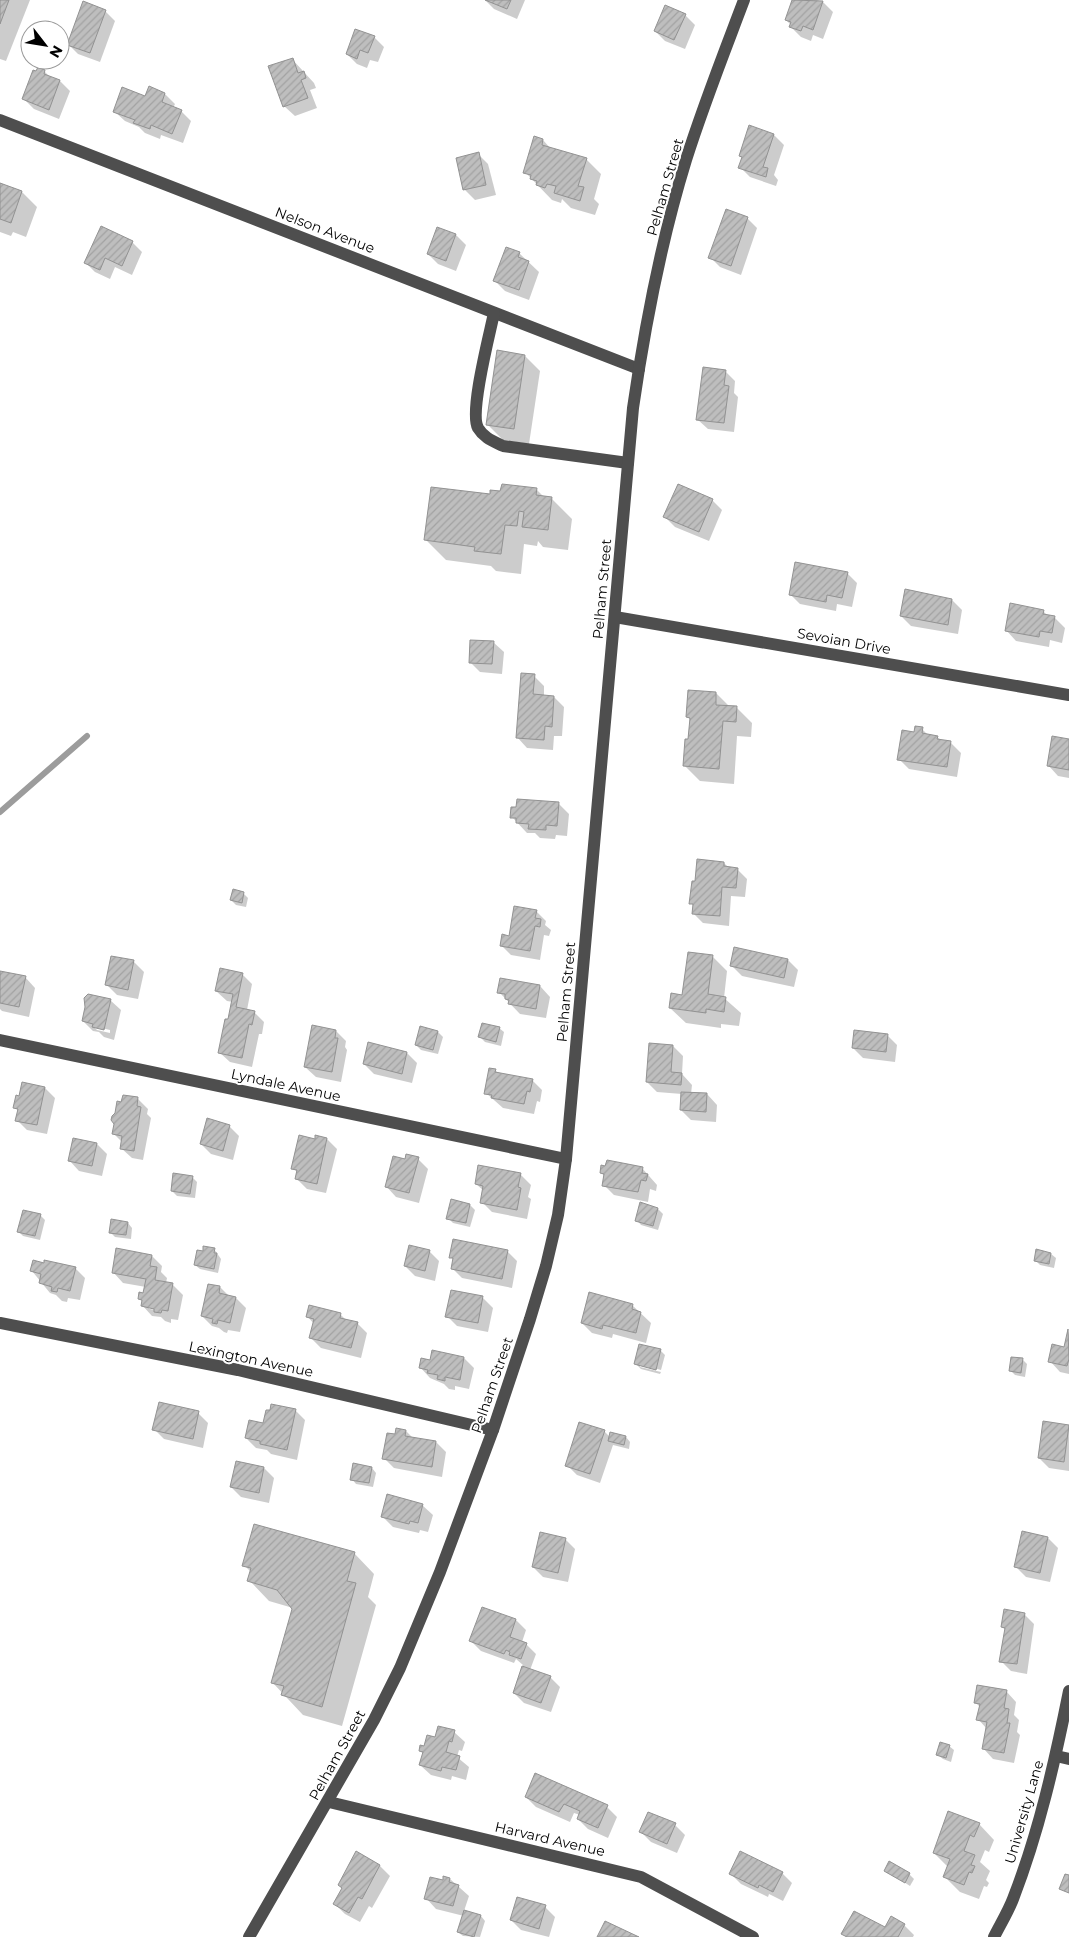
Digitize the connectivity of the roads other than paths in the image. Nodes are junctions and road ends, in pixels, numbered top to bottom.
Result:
1 (744, 0) edge
2 (0, 120) edge
3 (494, 313) junction
4 (639, 369) junction
5 (628, 463) junction
6 (615, 617) junction
7 (1069, 695) edge
8 (0, 1040) edge
9 (566, 1159) junction
10 (0, 1323) edge
11 (493, 1430) junction
12 (1069, 1690) edge
13 (1056, 1756) junction
14 (1069, 1759) edge
15 (329, 1802) junction
16 (249, 1937) edge
17 (753, 1937) edge
18 (994, 1937) edge

1 - 4 street, Pelham Street
2 - 3 street, Nelson Avenue
3 - 4 street, Nelson Avenue
3 - 5 street
4 - 5 street, Pelham Street
5 - 6 street, Pelham Street
6 - 7 street, Sevoian Drive
6 - 9 street, Pelham Street
8 - 9 street, Lyndale Avenue
9 - 11 street, Pelham Street
10 - 11 street, Lexington Avenue
11 - 15 street, Pelham Street
12 - 13 street, University Lane
13 - 14 street
13 - 18 street, University Lane
15 - 16 street, Pelham Street
15 - 17 street, Harvard Avenue

